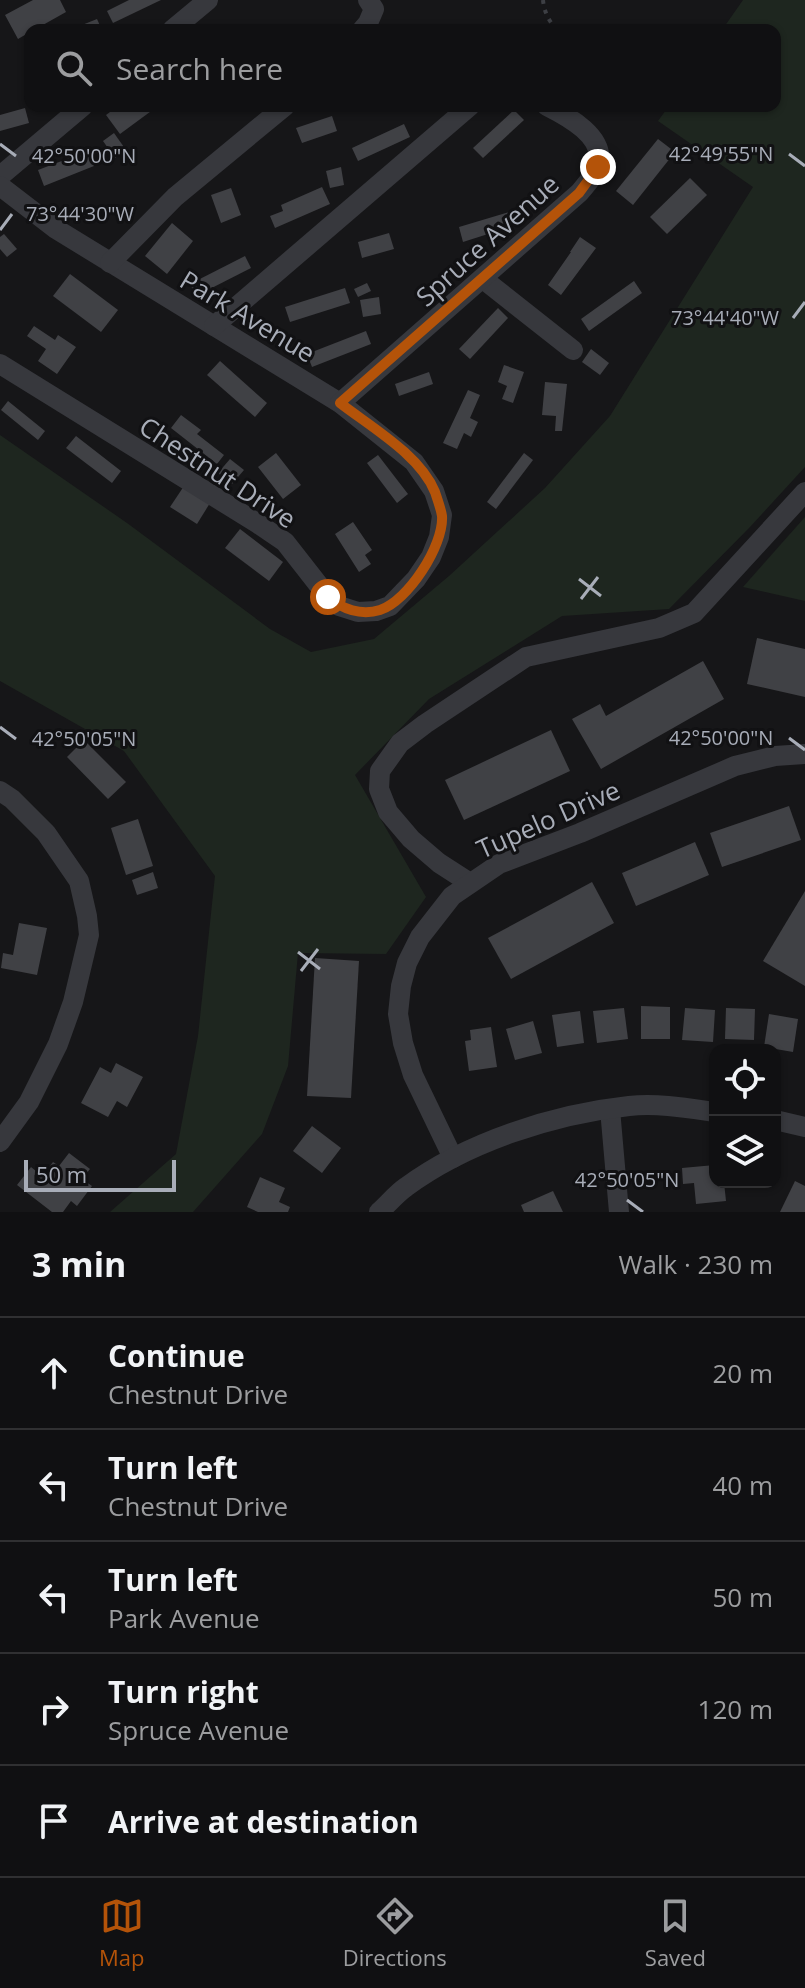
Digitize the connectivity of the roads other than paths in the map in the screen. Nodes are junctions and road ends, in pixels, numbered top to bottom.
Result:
1 (208, 0) edge
2 (368, 0) edge
3 (179, 24) edge
4 (367, 24) edge
5 (76, 112) edge
6 (278, 112) edge
7 (463, 112) edge
8 (559, 112) edge
9 (0, 176) edge
10 (0, 186) edge
11 (110, 263) junction
12 (483, 279) junction
13 (214, 326) junction
14 (573, 350) dead end
15 (0, 364) edge
16 (340, 403) junction
17 (805, 492) edge
18 (442, 515) joint
19 (805, 754) edge
20 (0, 791) edge
21 (470, 883) junction
22 (610, 1109) junction
23 (709, 1111) edge
24 (781, 1121) edge
25 (805, 1127) edge
26 (0, 1142) edge
27 (453, 1158) junction
28 (379, 1212) edge
29 (619, 1212) edge

1 - 3 street
2 - 4 street
5 - 9 street
6 - 11 street
7 - 13 street
8 - 12 street, Spruce Avenue
10 - 11 street, Park Avenue
11 - 13 street, Park Avenue
12 - 14 street
12 - 16 street, Spruce Avenue
13 - 16 street, Park Avenue
15 - 18 street, Chestnut Drive
16 - 18 street, Park Avenue
17 - 21 street
19 - 21 street, Tupelo Drive
20 - 26 street
21 - 27 street, Tupelo Drive
22 - 23 street
22 - 27 street
22 - 29 street
24 - 25 street
27 - 28 street

